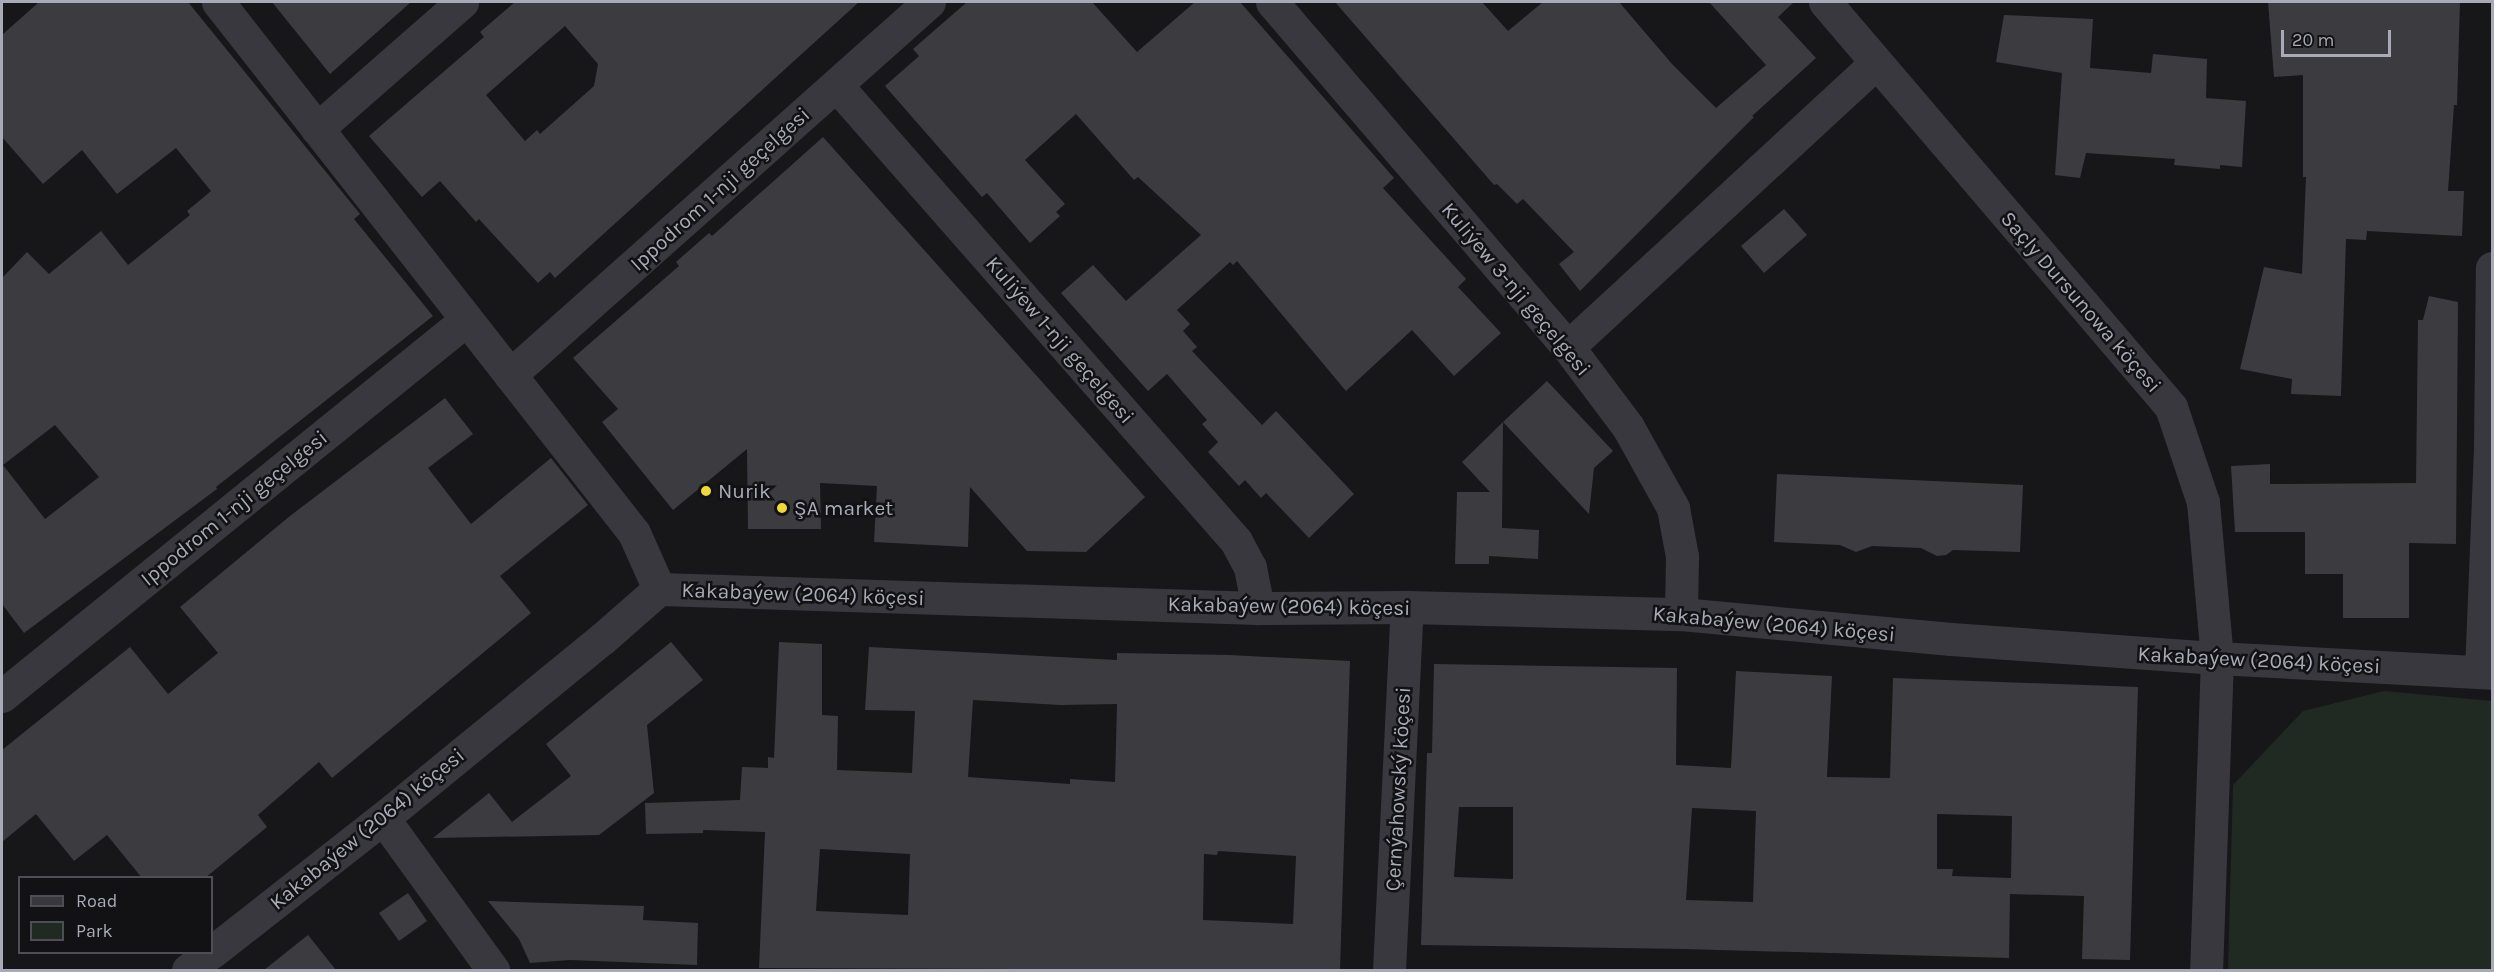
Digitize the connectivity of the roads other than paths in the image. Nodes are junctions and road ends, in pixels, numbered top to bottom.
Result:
1 (218, 2) edge
2 (462, 2) edge
3 (929, 2) edge
4 (1272, 2) edge
5 (1825, 2) edge
6 (1851, 16) edge
7 (1876, 63) junction
8 (837, 86) junction
9 (317, 129) junction
10 (2493, 268) edge
11 (466, 320) junction
12 (1568, 347) junction
13 (510, 375) junction
14 (659, 589) junction
15 (1407, 607) junction
16 (1258, 608) junction
17 (1682, 614) junction
18 (2217, 658) junction
19 (2487, 673) edge
20 (2, 696) edge
21 (383, 818) junction
22 (203, 962) edge
23 (493, 970) edge
24 (1389, 970) edge
25 (2206, 970) edge

1 - 9 street
2 - 9 street
3 - 8 street, Ippodrom 1-nji geçelgesi
4 - 12 street, Kuliýew 3-nji geçelgesi
5 - 6 street, Saçly Dursunowa köçesi
6 - 7 street, Saçly Dursunowa köçesi
7 - 12 street
7 - 18 street, Saçly Dursunowa köçesi
8 - 13 street, Ippodrom 1-nji geçelgesi
8 - 16 street, Kuliýew 1-nji geçelgesi
9 - 11 street
10 - 19 street
11 - 13 street
11 - 20 street, Ippodrom 1-nji geçelgesi
12 - 17 street, Kuliýew 3-nji geçelgesi
13 - 14 street
14 - 16 street, Kakabaýew (2064) köçesi
14 - 21 street, Kakabaýew (2064) köçesi
15 - 16 street, Kakabaýew (2064) köçesi
15 - 17 street, Kakabaýew (2064) köçesi
15 - 24 street, Çernýahowský köçesi
17 - 18 street, Kakabaýew (2064) köçesi
18 - 19 street, Kakabaýew (2064) köçesi
18 - 25 street, Saçly Dursunowa köçesi
21 - 22 street, Kakabaýew (2064) köçesi
21 - 23 street

